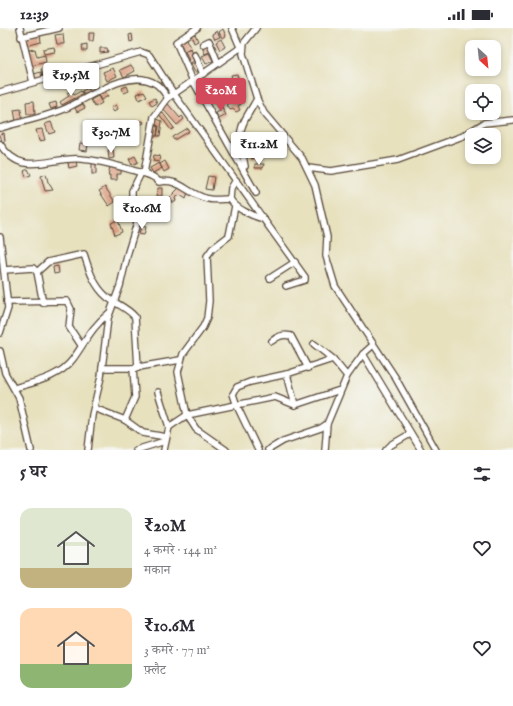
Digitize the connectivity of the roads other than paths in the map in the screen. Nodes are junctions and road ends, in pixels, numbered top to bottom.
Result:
1 (20, 28) edge
2 (59, 28) edge
3 (197, 28) edge
4 (232, 28) edge
5 (256, 28) edge
6 (21, 36) junction
7 (203, 44) dead end
8 (242, 46) junction
9 (195, 55) dead end
10 (218, 63) junction
11 (203, 74) junction
12 (193, 81) junction
13 (33, 82) junction
14 (0, 92) edge
15 (174, 94) junction
16 (168, 98) junction
17 (257, 99) junction
18 (513, 120) edge
19 (0, 128) edge
20 (0, 144) edge
21 (243, 167) junction
22 (308, 168) junction
23 (232, 172) junction
24 (142, 173) junction
25 (236, 180) junction
26 (256, 193) dead end
27 (230, 199) junction
28 (235, 206) junction
29 (264, 219) junction
30 (0, 237) edge
31 (295, 262) junction
32 (2, 267) edge
33 (37, 272) junction
34 (270, 278) dead end
35 (286, 286) dead end
36 (7, 302) junction
37 (115, 302) junction
38 (43, 303) junction
39 (110, 313) junction
40 (0, 333) edge
41 (272, 341) dead end
42 (314, 344) dead end
43 (81, 345) junction
44 (373, 345) junction
45 (0, 351) edge
46 (362, 354) junction
47 (333, 359) junction
48 (180, 360) junction
49 (102, 368) junction
50 (136, 368) junction
51 (308, 368) junction
52 (287, 374) junction
53 (346, 376) junction
54 (15, 388) junction
55 (340, 390) junction
56 (158, 392) dead end
57 (295, 405) junction
58 (236, 406) junction
59 (94, 408) junction
60 (187, 415) junction
61 (125, 420) junction
62 (327, 424) junction
63 (169, 427) junction
64 (410, 434) junction
65 (165, 439) junction
66 (32, 450) edge
67 (88, 450) edge
68 (136, 450) edge
69 (164, 450) edge
70 (226, 450) edge
71 (258, 450) edge
72 (268, 450) edge
73 (325, 450) edge
74 (386, 450) edge
75 (421, 450) edge
76 (436, 450) edge

1 - 6 street
2 - 6 street
3 - 12 street
4 - 8 street
5 - 8 street
6 - 13 street
7 - 10 street
8 - 10 street
8 - 17 street
9 - 11 street
10 - 11 street
11 - 12 street
12 - 15 street
12 - 21 street
13 - 14 street
13 - 15 street
15 - 16 street
15 - 23 street
16 - 19 street
16 - 24 street
17 - 21 street
17 - 22 street
18 - 22 street
20 - 24 street
21 - 23 street
21 - 26 street
22 - 44 street
23 - 25 street
24 - 27 street
24 - 37 street
25 - 27 street
25 - 29 street
27 - 28 street
28 - 29 street
28 - 48 street
29 - 31 street
30 - 32 street
31 - 34 street
31 - 35 street
32 - 33 street
32 - 36 street
33 - 37 street
33 - 38 street
36 - 38 street
36 - 40 street
37 - 39 street
37 - 50 street
38 - 43 street
39 - 43 street
39 - 49 street
41 - 51 street
42 - 47 street
43 - 54 street
44 - 46 street
44 - 76 street
45 - 54 street
46 - 53 street
46 - 64 street
47 - 51 street
47 - 53 street
48 - 50 street
48 - 60 street
49 - 50 street
49 - 59 street
50 - 61 street
51 - 52 street
52 - 57 street
52 - 58 street
53 - 55 street
54 - 66 street
55 - 57 street
55 - 62 street
56 - 63 street
57 - 58 street
58 - 60 street
58 - 71 street
59 - 61 street
59 - 67 street
60 - 63 street
60 - 70 street
61 - 65 street
62 - 72 street
62 - 73 street
63 - 65 street
64 - 74 street
64 - 75 street
65 - 68 street
65 - 69 street

